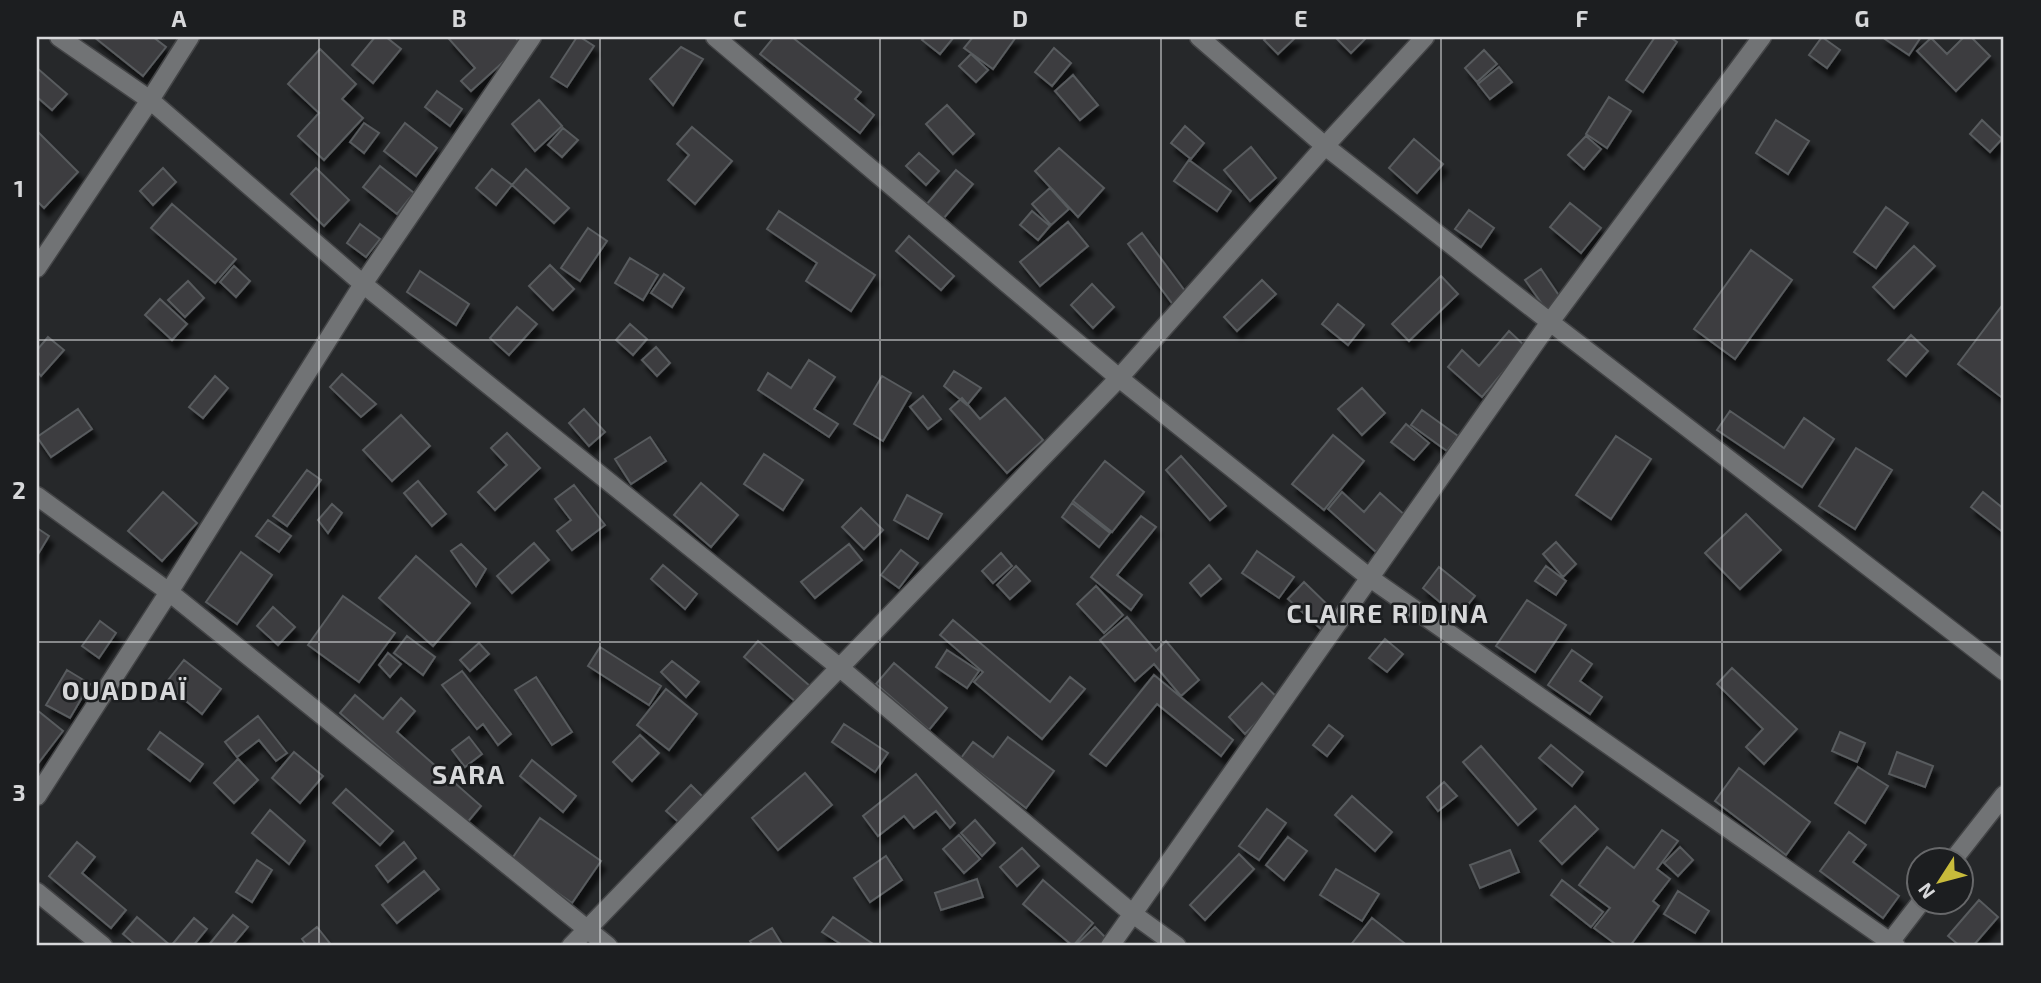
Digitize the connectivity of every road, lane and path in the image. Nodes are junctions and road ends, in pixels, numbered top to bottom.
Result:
1 (59, 37) edge
2 (190, 37) edge
3 (532, 37) edge
4 (715, 37) edge
5 (1199, 37) edge
6 (1424, 37) edge
7 (1762, 37) edge
8 (150, 100) junction
9 (1325, 146) junction
10 (37, 268) edge
11 (363, 284) junction
12 (1550, 322) junction
13 (1119, 378) junction
14 (37, 496) edge
15 (1370, 578) junction
16 (169, 592) junction
17 (839, 667) junction
18 (2004, 671) edge
19 (2004, 795) edge
20 (37, 796) edge
21 (1964, 846) edge
22 (37, 892) edge
23 (1133, 914) junction
24 (1911, 916) edge
25 (587, 928) junction
26 (1891, 945) edge
27 (103, 946) edge
28 (571, 946) edge
29 (608, 946) edge
30 (1110, 946) edge
31 (1177, 946) edge

1 - 8 street
2 - 8 street
3 - 11 street
4 - 13 street
5 - 9 street
6 - 9 street
7 - 12 street
8 - 10 street
8 - 11 street
9 - 12 street
9 - 13 street
11 - 16 street
11 - 17 street
12 - 15 street
12 - 18 street
13 - 15 street
13 - 17 street
14 - 16 street
15 - 23 street
15 - 26 street
16 - 20 street
16 - 25 street
17 - 23 street
17 - 25 street
19 - 21 street
22 - 27 street
23 - 30 street
23 - 31 street
24 - 26 street
25 - 28 street
25 - 29 street

